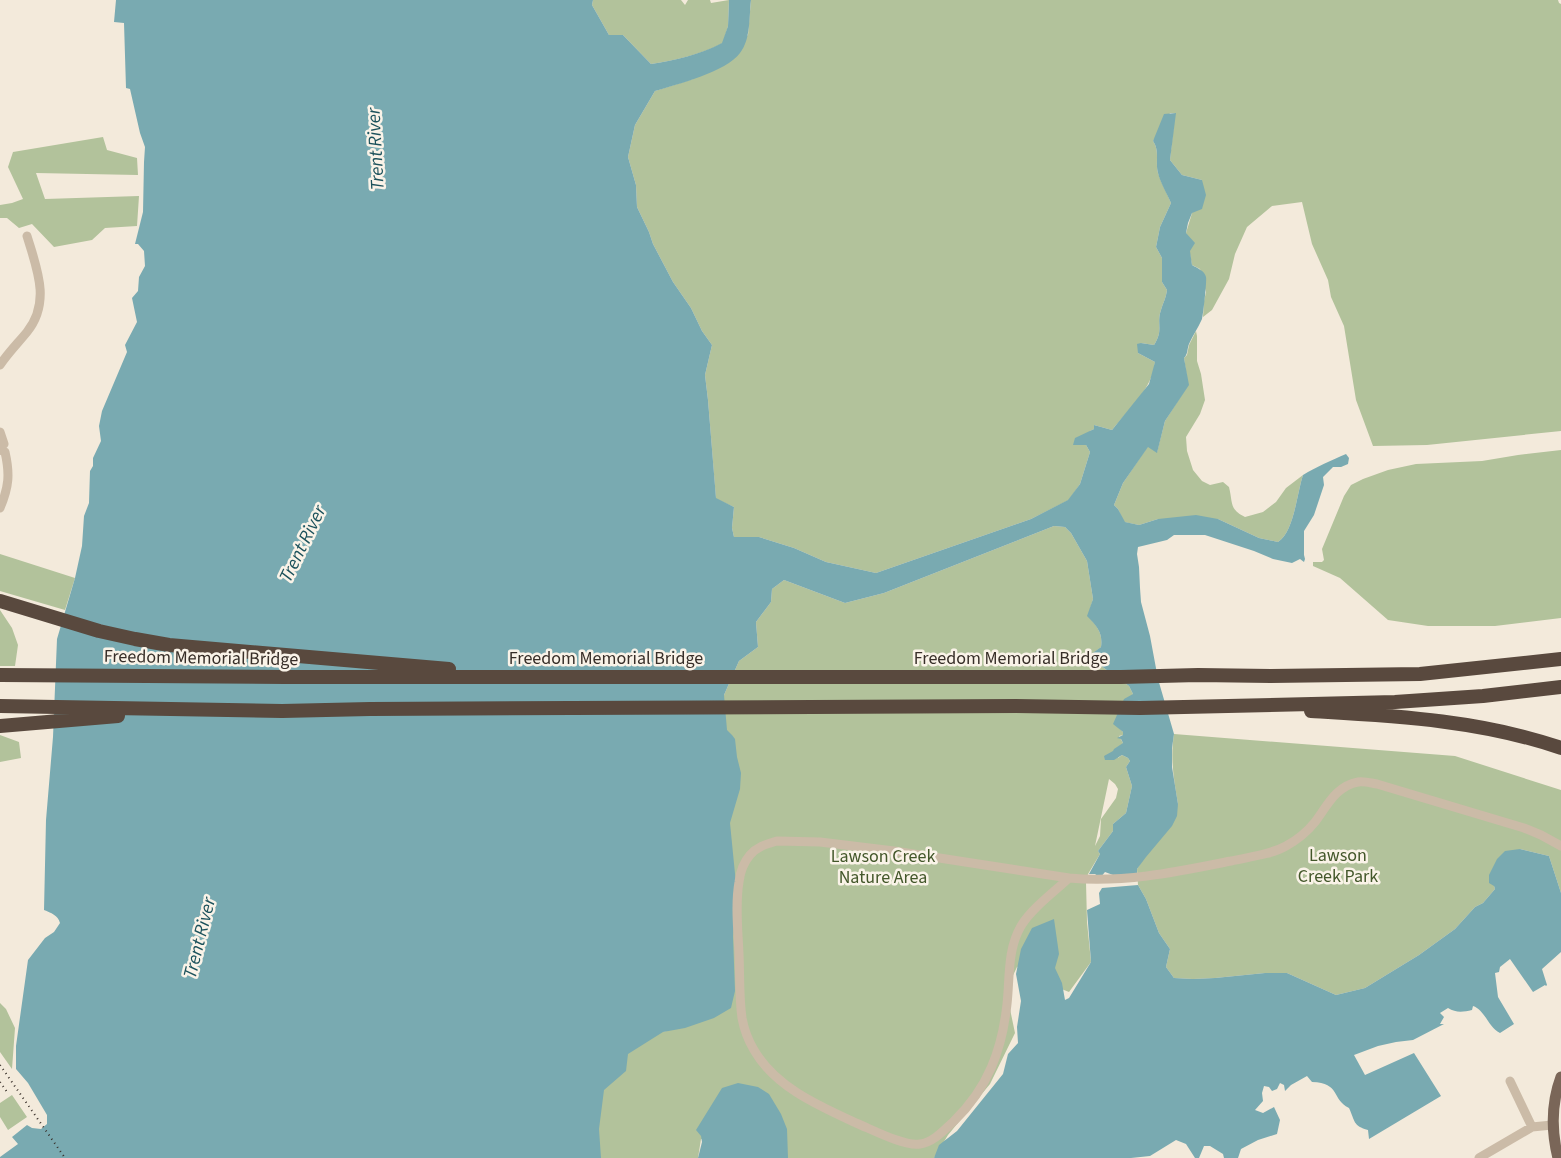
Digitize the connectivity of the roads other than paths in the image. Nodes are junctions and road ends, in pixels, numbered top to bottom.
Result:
1 (27, 236) dead end
2 (0, 365) edge
3 (0, 432) edge
4 (0, 449) edge
5 (0, 508) edge
6 (0, 601) edge
7 (1561, 660) edge
8 (7, 675) edge
9 (544, 677) junction
10 (1561, 687) edge
11 (7, 706) edge
12 (1218, 706) junction
13 (268, 711) junction
14 (0, 726) edge
15 (1561, 748) edge
16 (1561, 846) edge
17 (1069, 878) junction
18 (1561, 1077) edge
19 (1510, 1081) dead end
20 (1552, 1125) junction
21 (1532, 1127) junction
22 (1479, 1158) edge
23 (1558, 1158) edge

1 - 2 street
3 - 4 street
4 - 5 street
6 - 9 highway
7 - 9 highway, Freedom Memorial Bridge
8 - 9 highway, Freedom Memorial Bridge
10 - 12 highway
11 - 13 highway
12 - 13 highway
12 - 15 highway
13 - 14 highway
16 - 17 street
17 - 17 street
18 - 20 main road
19 - 21 street
20 - 21 street
20 - 23 main road
21 - 22 street

